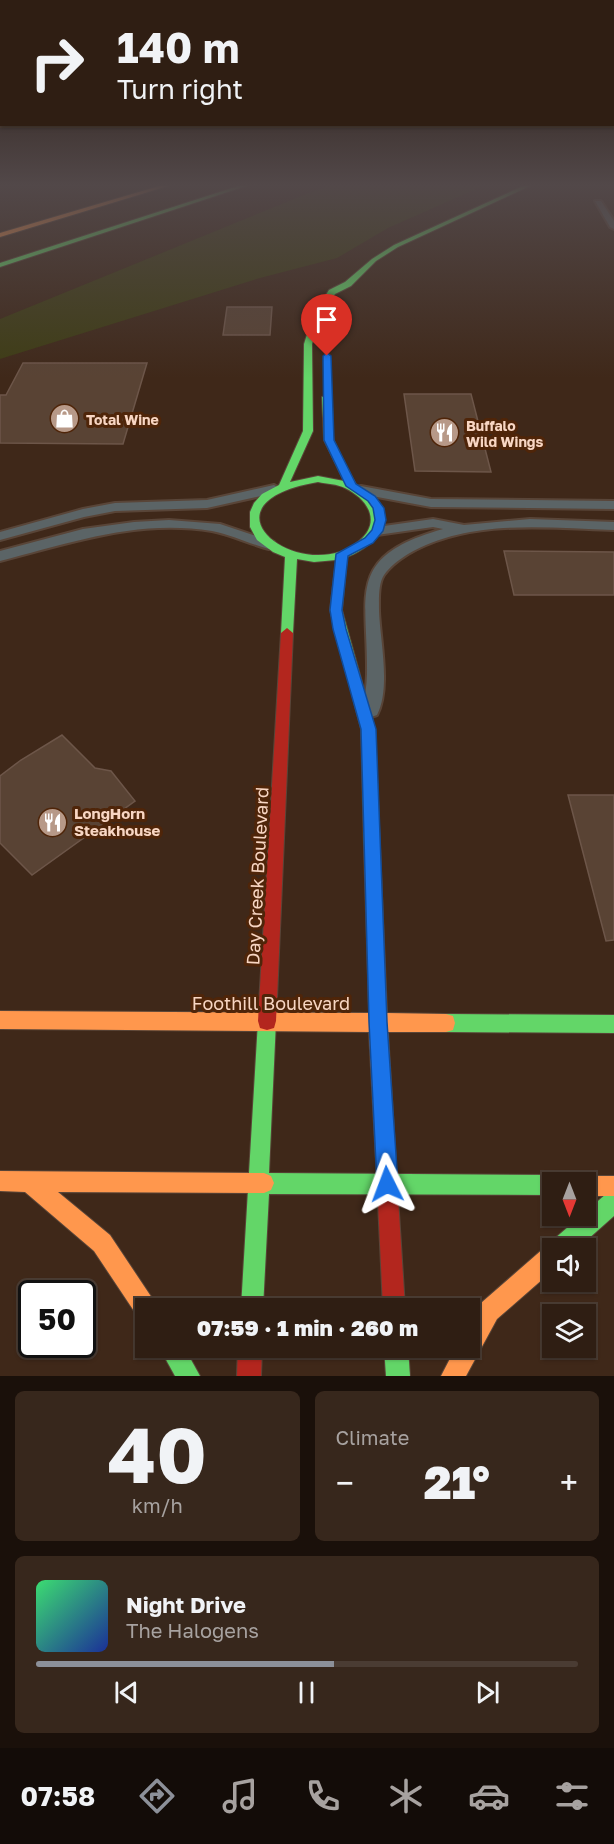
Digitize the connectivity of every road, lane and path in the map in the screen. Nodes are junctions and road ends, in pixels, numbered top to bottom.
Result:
1 (48, 250) edge
2 (389, 250) edge
3 (0, 266) edge
4 (348, 284) junction
5 (344, 302) dead end
6 (327, 378) dead end
7 (279, 486) junction
8 (356, 488) junction
9 (614, 505) edge
10 (614, 526) edge
11 (463, 528) junction
12 (377, 531) junction
13 (0, 536) edge
14 (271, 545) junction
15 (291, 554) junction
16 (342, 554) junction
17 (0, 556) edge
18 (369, 729) junction
19 (0, 1020) edge
20 (268, 1021) junction
21 (378, 1022) junction
22 (614, 1024) edge
23 (0, 1181) edge
24 (30, 1182) junction
25 (259, 1182) junction
26 (387, 1184) junction
27 (542, 1185) edge
28 (596, 1186) edge
29 (614, 1186) edge
30 (614, 1202) edge
31 (573, 1238) edge
32 (542, 1265) edge
33 (139, 1298) edge
34 (253, 1298) edge
35 (393, 1298) edge
36 (480, 1327) edge
37 (178, 1358) edge
38 (250, 1358) edge
39 (397, 1358) edge
40 (463, 1358) edge
41 (188, 1376) edge
42 (249, 1376) edge
43 (398, 1376) edge
44 (453, 1376) edge

1 - 3 main road
2 - 4 main road
4 - 5 main road
4 - 7 main road
6 - 8 main road
7 - 8 main road
7 - 13 lane
7 - 14 main road
8 - 9 lane
8 - 12 main road
10 - 11 lane
11 - 12 lane
11 - 18 lane
12 - 16 main road
14 - 15 main road
14 - 17 lane
15 - 16 main road
15 - 20 main road, Day Creek Boulevard
16 - 18 main road
18 - 21 main road
19 - 20 main road, Foothill Boulevard
20 - 21 main road, Foothill Boulevard
20 - 25 main road, Day Creek Boulevard
21 - 22 main road, Foothill Boulevard
21 - 26 main road
23 - 24 main road
24 - 25 main road
24 - 33 main road
25 - 26 main road
25 - 34 main road, Day Creek Boulevard
26 - 27 main road
26 - 35 main road
28 - 29 main road
30 - 31 main road
32 - 36 main road
37 - 41 main road
38 - 42 main road
39 - 43 main road
40 - 44 main road

